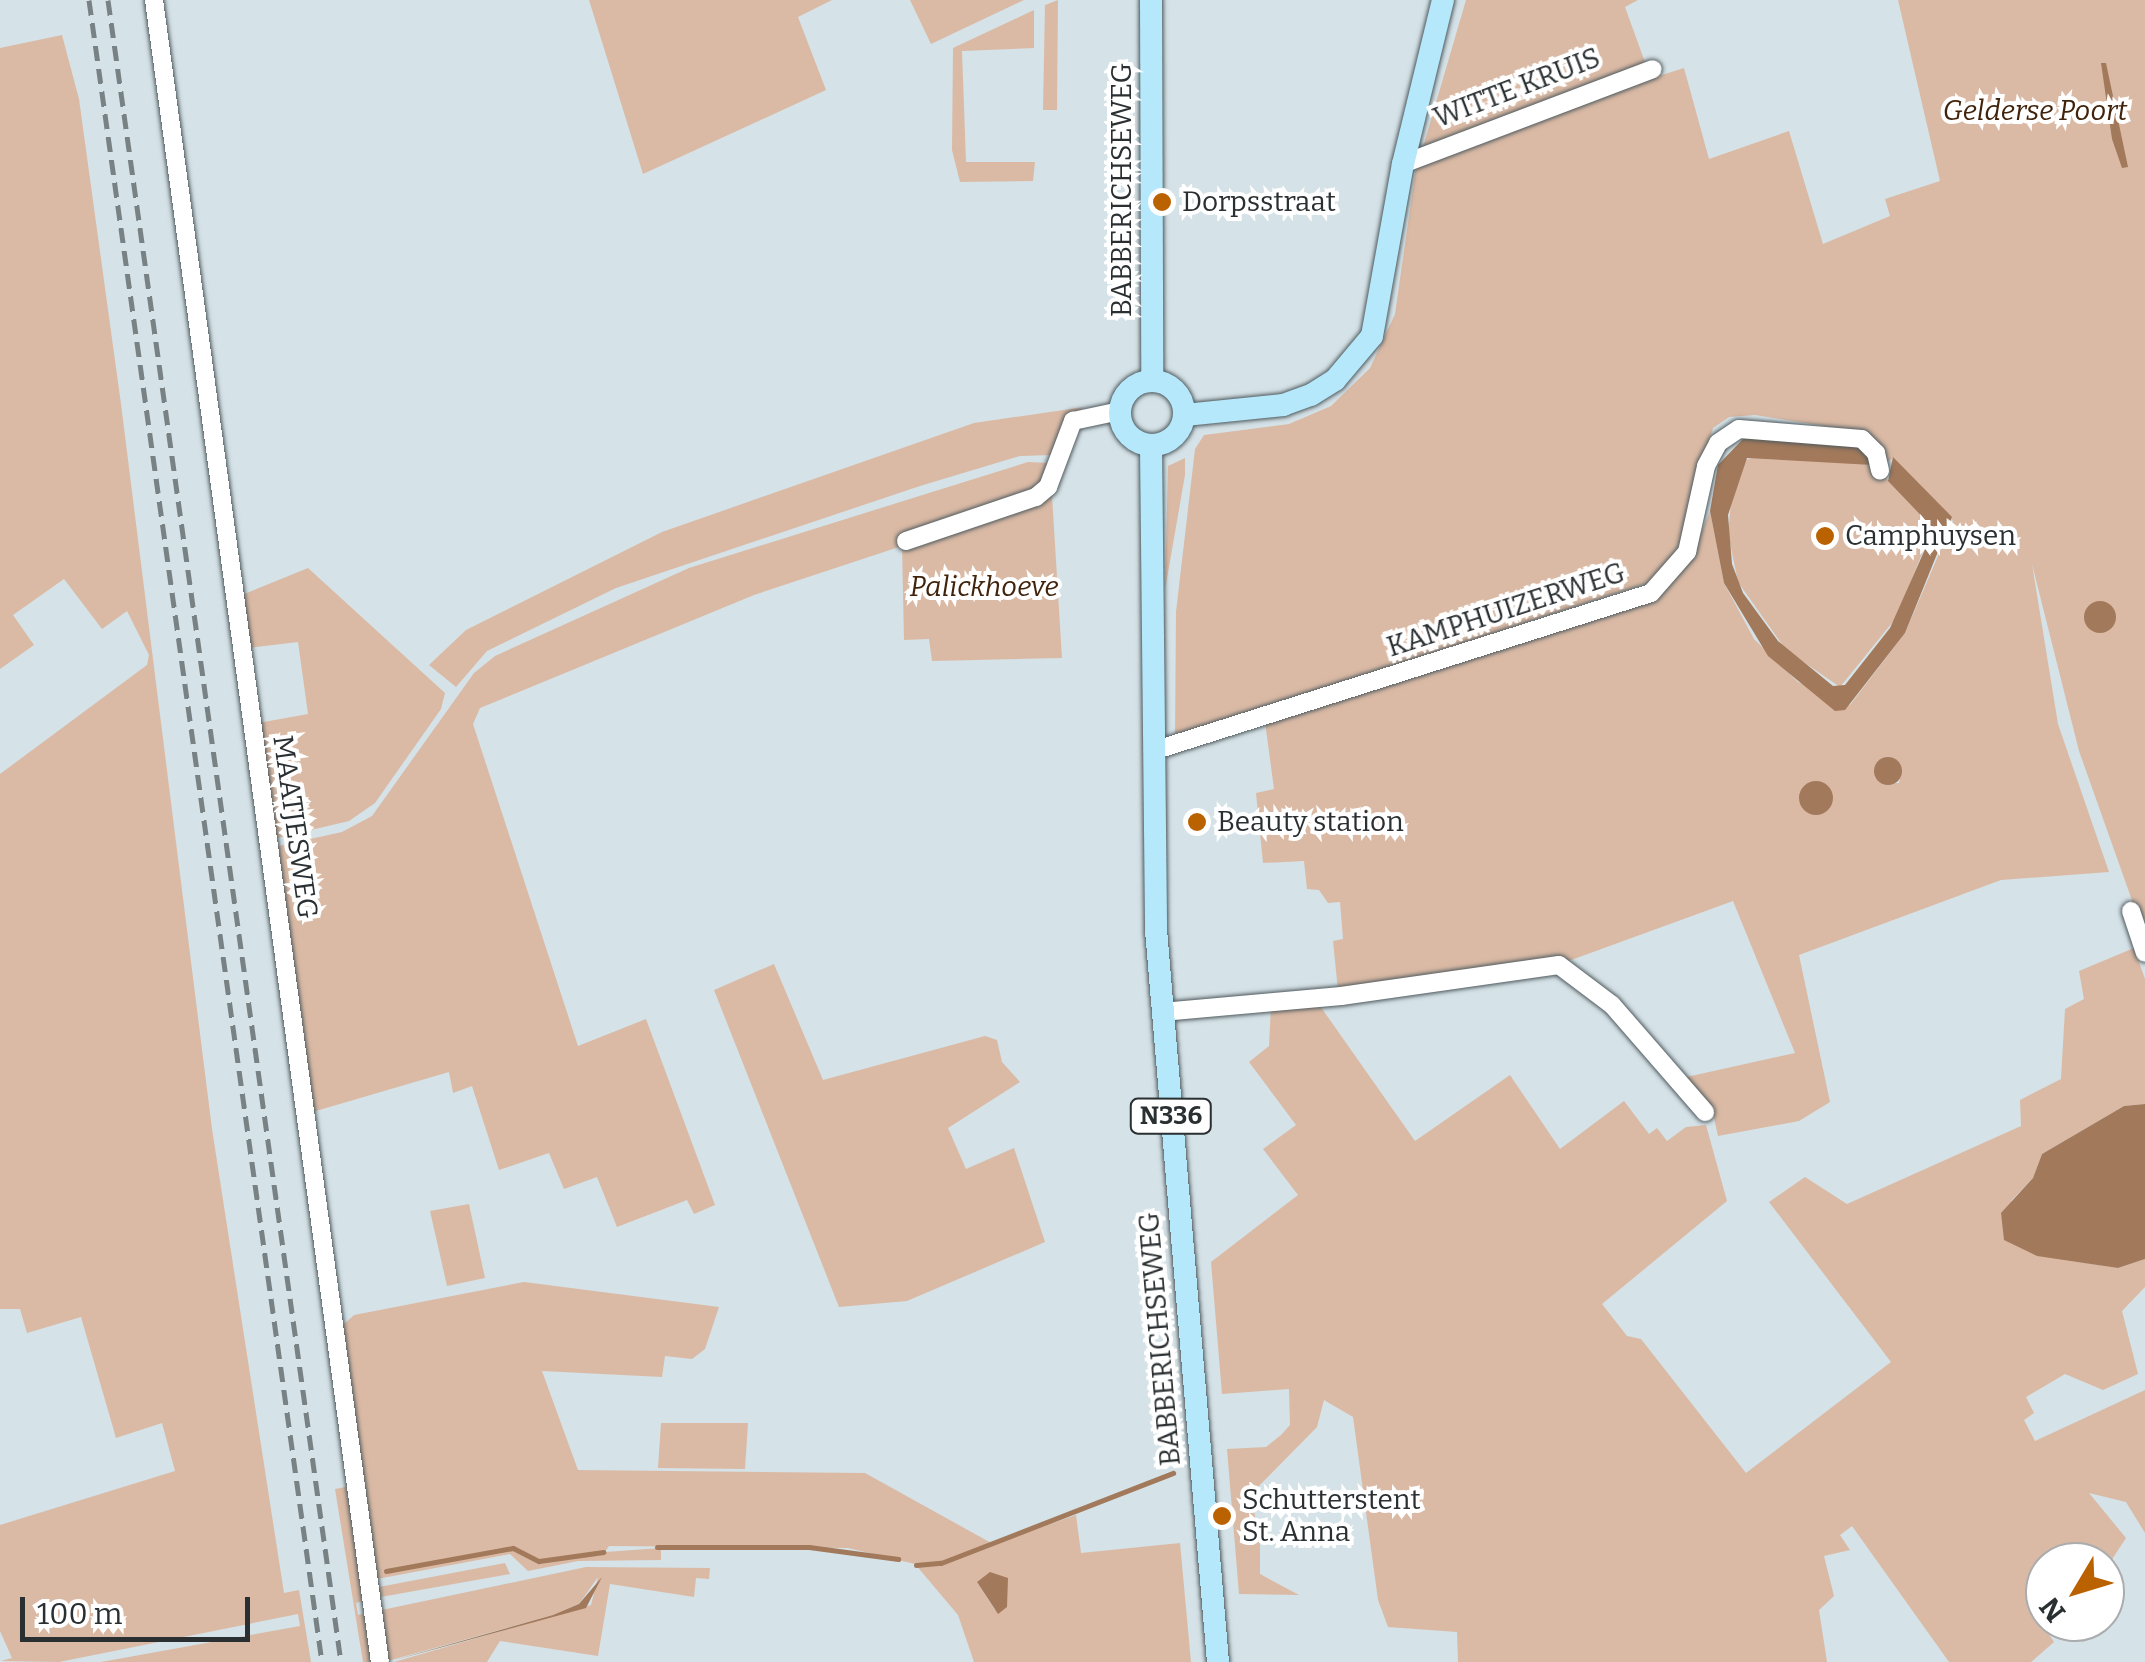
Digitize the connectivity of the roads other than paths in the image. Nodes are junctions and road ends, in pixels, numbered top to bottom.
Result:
1 (154, 0) edge
2 (1151, 0) edge
3 (1443, 0) edge
4 (1652, 69) dead end
5 (1403, 164) junction
6 (1152, 380) junction
7 (1120, 411) junction
8 (1185, 414) junction
9 (1152, 446) junction
10 (1880, 471) dead end
11 (906, 541) dead end
12 (1152, 751) junction
13 (2131, 911) dead end
14 (2145, 953) edge
15 (1162, 1012) junction
16 (1705, 1112) dead end
17 (380, 1662) edge
18 (1218, 1662) edge

1 - 17 street, MAATJESWEG
2 - 6 main road, BABBERICHSEWEG
3 - 5 main road, WITTE KRUIS
4 - 5 street, WITTE KRUIS
5 - 8 main road, WITTE KRUIS
6 - 7 main road
6 - 8 main road
7 - 9 main road
7 - 11 street
8 - 9 main road
9 - 12 main road, BABBERICHSEWEG / N336
10 - 12 street, KAMPHUIZERWEG
12 - 15 main road, BABBERICHSEWEG / N336
13 - 14 street
15 - 16 street
15 - 18 main road, BABBERICHSEWEG / N336

